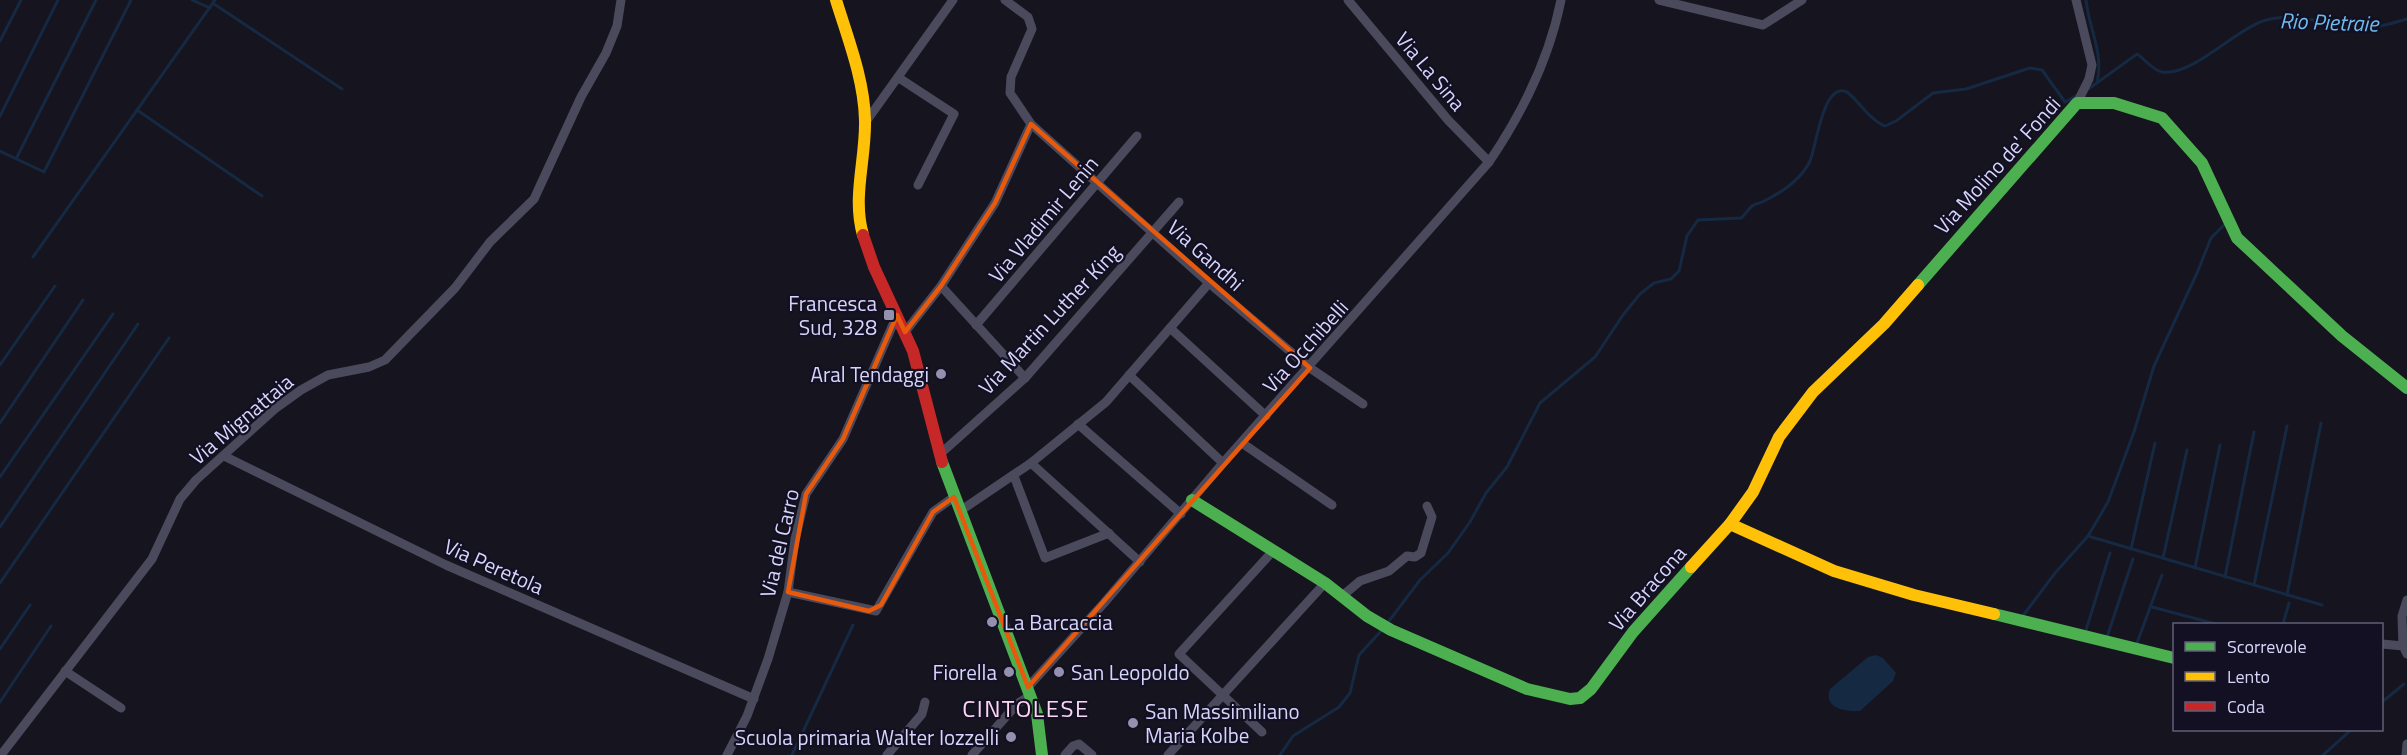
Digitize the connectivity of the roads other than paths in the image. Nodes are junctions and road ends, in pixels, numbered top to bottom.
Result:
1 (621, 0) edge
2 (836, 0) edge
3 (953, 0) edge
4 (1005, 0) edge
5 (1348, 0) edge
6 (1562, 0) edge
7 (1659, 0) edge
8 (1802, 0) edge
9 (2076, 0) edge
10 (899, 78) junction
11 (2077, 103) junction
12 (865, 123) junction
13 (1031, 124) junction
14 (1137, 136) dead end
15 (1489, 162) junction
16 (918, 185) dead end
17 (1096, 185) junction
18 (1179, 202) dead end
19 (1153, 232) junction
20 (1209, 283) junction
21 (941, 286) junction
22 (897, 315) junction
23 (976, 325) junction
24 (1170, 328) junction
25 (905, 332) junction
26 (1310, 368) junction
27 (1129, 375) junction
28 (1025, 378) junction
29 (2407, 388) edge
30 (1363, 404) dead end
31 (1266, 416) junction
32 (1077, 424) junction
33 (1242, 443) junction
34 (939, 455) junction
35 (224, 456) junction
36 (1031, 463) junction
37 (1223, 463) junction
38 (1014, 476) junction
39 (954, 497) junction
40 (1192, 500) junction
41 (1332, 505) dead end
42 (1427, 506) dead end
43 (960, 512) junction
44 (1181, 514) junction
45 (1730, 524) junction
46 (1109, 533) junction
47 (1273, 551) junction
48 (1140, 562) junction
49 (1325, 583) junction
50 (788, 592) junction
51 (1341, 597) junction
52 (2407, 600) edge
53 (2383, 644) edge
54 (2405, 650) edge
55 (2173, 658) edge
56 (65, 671) junction
57 (1029, 691) junction
58 (1223, 695) junction
59 (754, 699) junction
60 (925, 702) dead end
61 (121, 708) dead end
62 (1263, 732) dead end
63 (2407, 744) edge
64 (1, 755) edge
65 (727, 755) edge
66 (887, 755) edge
67 (972, 755) edge
68 (1042, 755) edge
69 (1065, 755) edge
70 (1092, 755) edge
71 (1168, 755) edge
72 (2406, 755) edge

1 - 35 street, Via Mignattaia
2 - 12 street
3 - 10 street
4 - 13 street, Via Gandhi
5 - 15 street, Via La Sina
6 - 15 street, Via Occhibelli
7 - 8 street
9 - 11 street
10 - 12 street
10 - 16 street
11 - 29 street, Via Molino de' Fondi
11 - 45 street, Via Molino de' Fondi
12 - 22 street
13 - 17 street, Via Gandhi
13 - 21 street
14 - 17 street, Via Vladimir Lenin
15 - 26 street, Via Occhibelli
17 - 19 street, Via Gandhi
17 - 23 street, Via Vladimir Lenin
18 - 19 street, Via Martin Luther King
19 - 20 street, Via Gandhi
19 - 28 street, Via Martin Luther King
20 - 24 street
20 - 26 street, Via Gandhi
21 - 23 street
21 - 25 street
22 - 25 street
22 - 50 street, Via del Carro
23 - 28 street
24 - 27 street
24 - 31 street
25 - 34 street
26 - 30 street, Via Gandhi
26 - 31 street, Via Occhibelli
27 - 32 street
27 - 37 street
28 - 34 street, Via Martin Luther King
31 - 33 street, Via Occhibelli
32 - 36 street
32 - 44 street
33 - 37 street, Via Occhibelli
33 - 41 street
34 - 39 street
35 - 56 street, Via Mignattaia
35 - 59 street, Via Peretola
36 - 38 street
36 - 46 street
37 - 40 street, Via Occhibelli
38 - 43 street
38 - 46 street
39 - 43 street
39 - 50 street
40 - 44 street, Via Occhibelli
40 - 47 street, Via Bracona
42 - 51 street
43 - 57 street
44 - 48 street, Via Occhibelli
45 - 51 street, Via Bracona
45 - 55 street
46 - 48 street
47 - 49 street, Via Bracona
47 - 58 street
48 - 57 street, Via Occhibelli
49 - 51 street, Via Bracona
49 - 58 street
50 - 59 street, Via del Carro
52 - 54 street
53 - 54 street
56 - 61 street
56 - 64 street, Via Mignattaia
57 - 67 street, Via Occhibelli
57 - 68 street
58 - 62 street
58 - 71 street
59 - 65 street, Via del Carro
60 - 66 street
63 - 72 street
69 - 70 street

